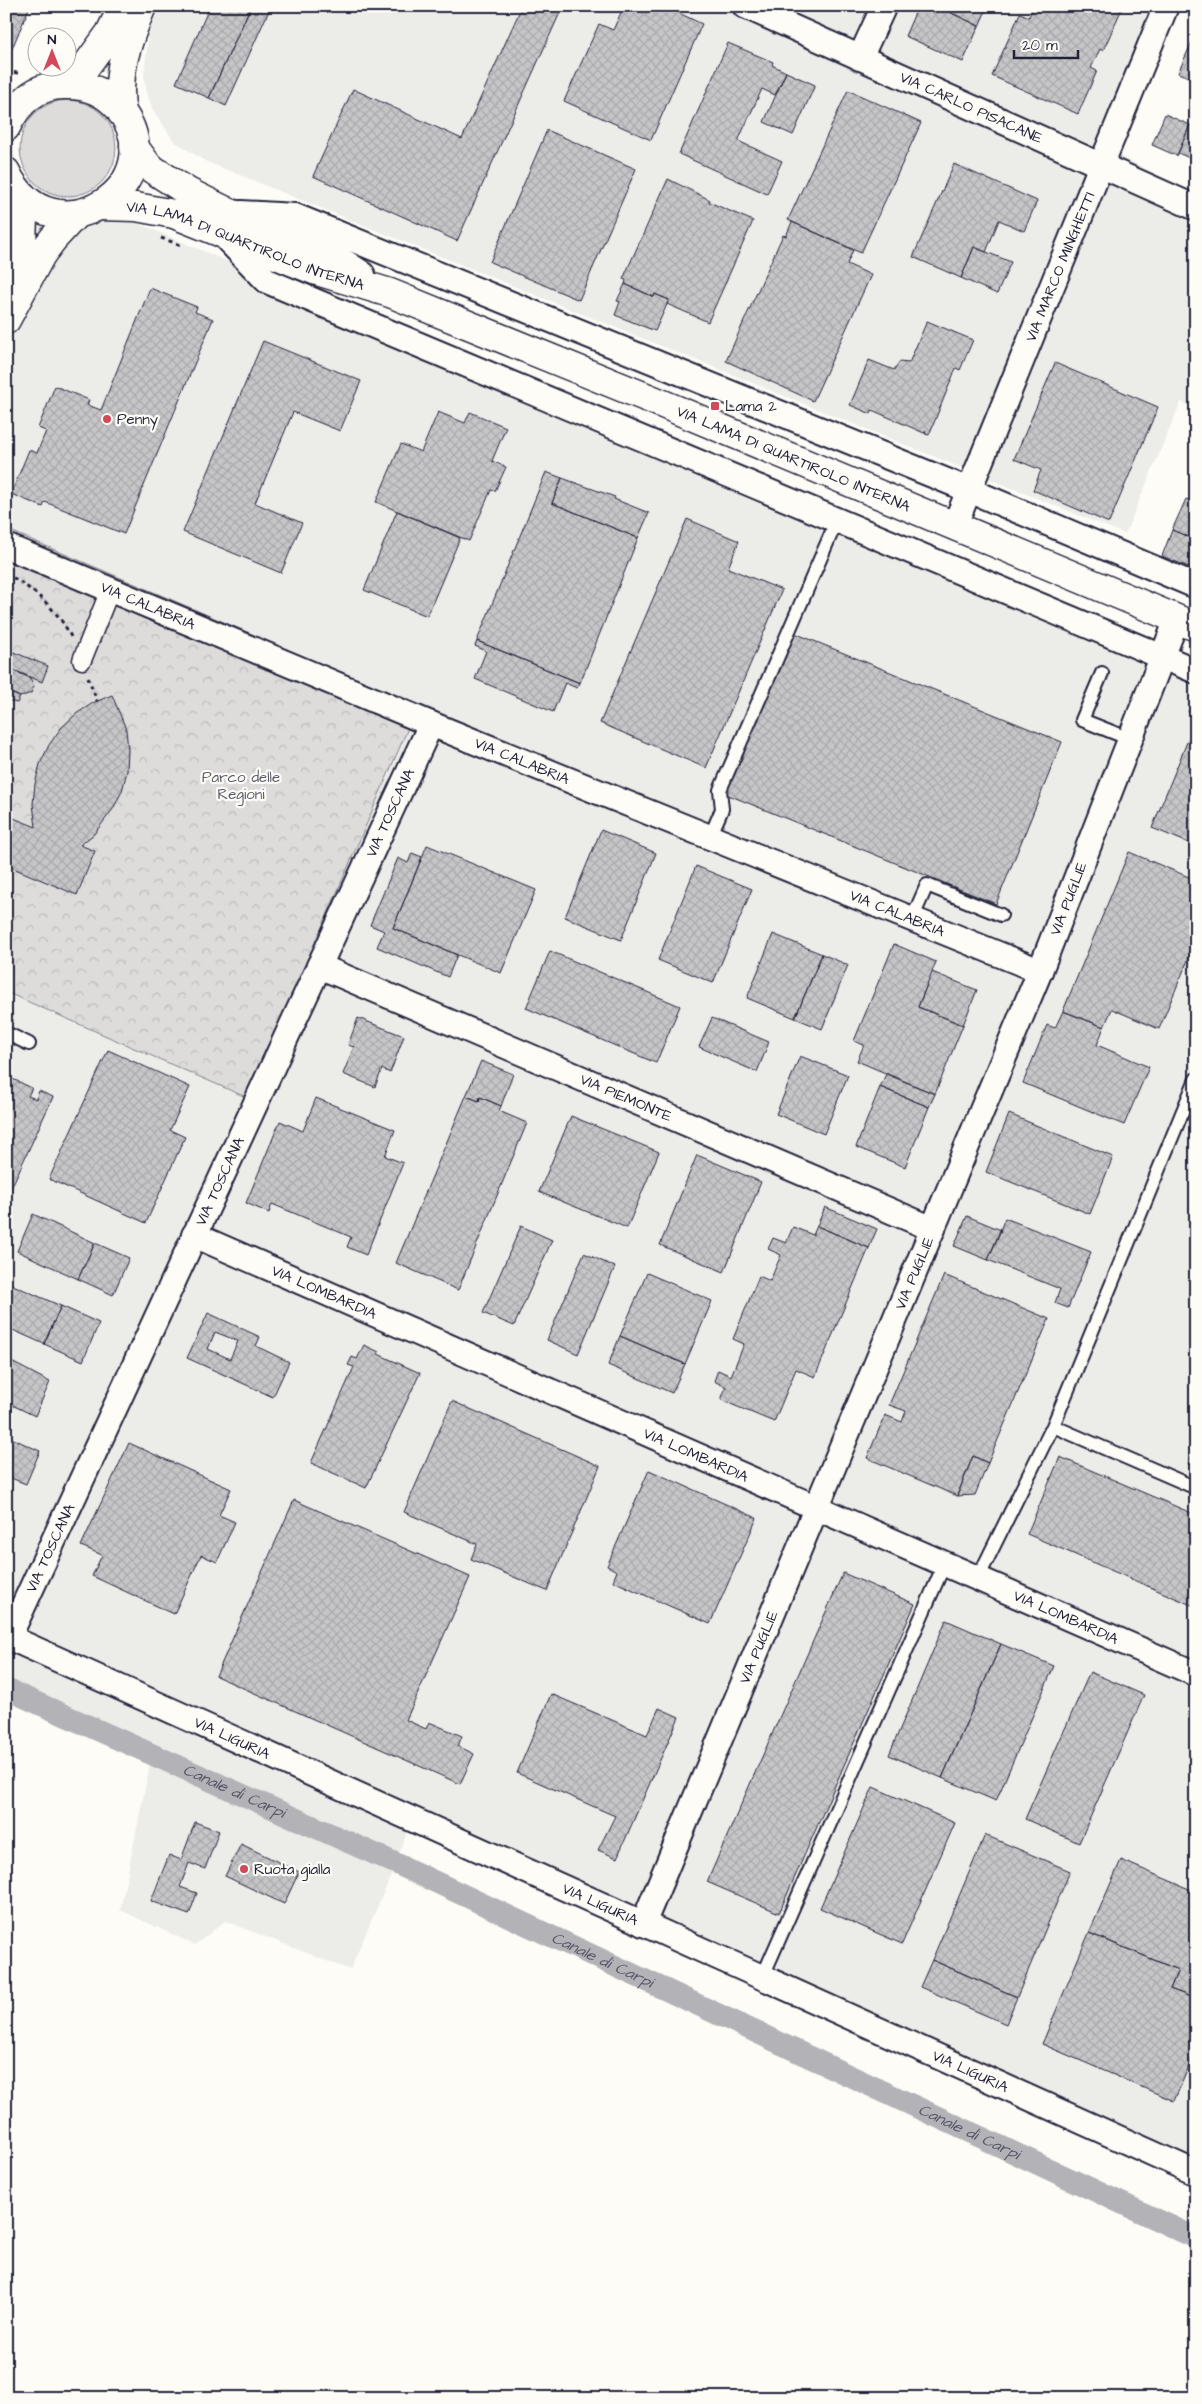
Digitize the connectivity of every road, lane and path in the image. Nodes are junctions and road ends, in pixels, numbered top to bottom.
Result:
1 (123, 6) edge
2 (142, 6) edge
3 (745, 6) edge
4 (884, 6) edge
5 (1166, 6) edge
6 (860, 58) junction
7 (73, 84) junction
8 (19, 97) edge
9 (122, 113) junction
10 (6, 128) edge
11 (134, 147) junction
12 (1102, 166) junction
13 (6, 172) edge
14 (21, 195) junction
15 (1196, 208) edge
16 (88, 210) junction
17 (225, 223) junction
18 (158, 238) dead end
19 (183, 246) dead end
20 (6, 303) edge
21 (6, 320) edge
22 (969, 490) junction
23 (837, 520) junction
24 (954, 526) junction
25 (6, 546) edge
26 (6, 574) edge
27 (1196, 586) edge
28 (110, 590) junction
29 (1186, 623) edge
30 (1161, 657) junction
31 (82, 660) junction
32 (1196, 672) edge
33 (1102, 673) dead end
34 (97, 701) dead end
35 (431, 724) junction
36 (1130, 739) junction
37 (710, 837) junction
38 (1001, 915) dead end
39 (912, 920) junction
40 (319, 966) junction
41 (1040, 971) junction
42 (6, 1034) edge
43 (29, 1044) dead end
44 (1196, 1080) edge
45 (933, 1229) junction
46 (194, 1235) junction
47 (1053, 1426) junction
48 (1196, 1488) edge
49 (816, 1508) junction
50 (944, 1564) junction
51 (978, 1578) junction
52 (8, 1637) edge
53 (1196, 1674) edge
54 (643, 1924) junction
55 (762, 1978) junction
56 (1196, 2173) edge

1 - 7 main road
2 - 9 main road
3 - 6 street, VIA CARLO PISACANE
4 - 6 street
5 - 12 street, VIA MARCO MINGHETTI
6 - 12 street, VIA CARLO PISACANE
7 - 8 main road
7 - 9 main road
8 - 10 main road
9 - 11 main road
11 - 16 main road
11 - 17 main road, VIA LAMA DI QUARTIROLO INTERNA
12 - 15 street, VIA CARLO PISACANE
12 - 22 street, VIA MARCO MINGHETTI
13 - 14 main road
14 - 16 main road, VIA LAMA DI QUARTIROLO INTERNA
14 - 20 main road
16 - 17 main road, VIA LAMA DI QUARTIROLO INTERNA
16 - 21 main road
17 - 22 street
17 - 23 street
17 - 24 main road, VIA LAMA DI QUARTIROLO INTERNA
18 - 19 path
22 - 24 street, VIA MARCO MINGHETTI
22 - 27 street
23 - 30 street
23 - 37 lane
24 - 29 main road, VIA LAMA DI QUARTIROLO INTERNA
25 - 28 street, VIA CALABRIA
26 - 31 path
28 - 31 street
28 - 35 street, VIA CALABRIA
29 - 30 street, VIA PUGLIE
30 - 32 street
30 - 36 street, VIA PUGLIE
31 - 34 path
33 - 36 lane
35 - 37 street, VIA CALABRIA
35 - 40 street, VIA TOSCANA
36 - 41 street, VIA PUGLIE
37 - 39 street, VIA CALABRIA
38 - 39 lane
39 - 41 street, VIA CALABRIA
40 - 45 street, VIA PIEMONTE
40 - 46 street, VIA TOSCANA
41 - 45 street, VIA PUGLIE
42 - 43 lane
44 - 47 lane
45 - 49 street, VIA PUGLIE
46 - 49 street, VIA LOMBARDIA
46 - 52 street, VIA TOSCANA
47 - 48 lane
47 - 51 lane
49 - 50 street, VIA LOMBARDIA
49 - 54 street, VIA PUGLIE
50 - 51 street, VIA LOMBARDIA
50 - 55 lane
51 - 53 street, VIA LOMBARDIA
52 - 54 street, VIA LIGURIA
54 - 55 street, VIA LIGURIA
55 - 56 street, VIA LIGURIA

